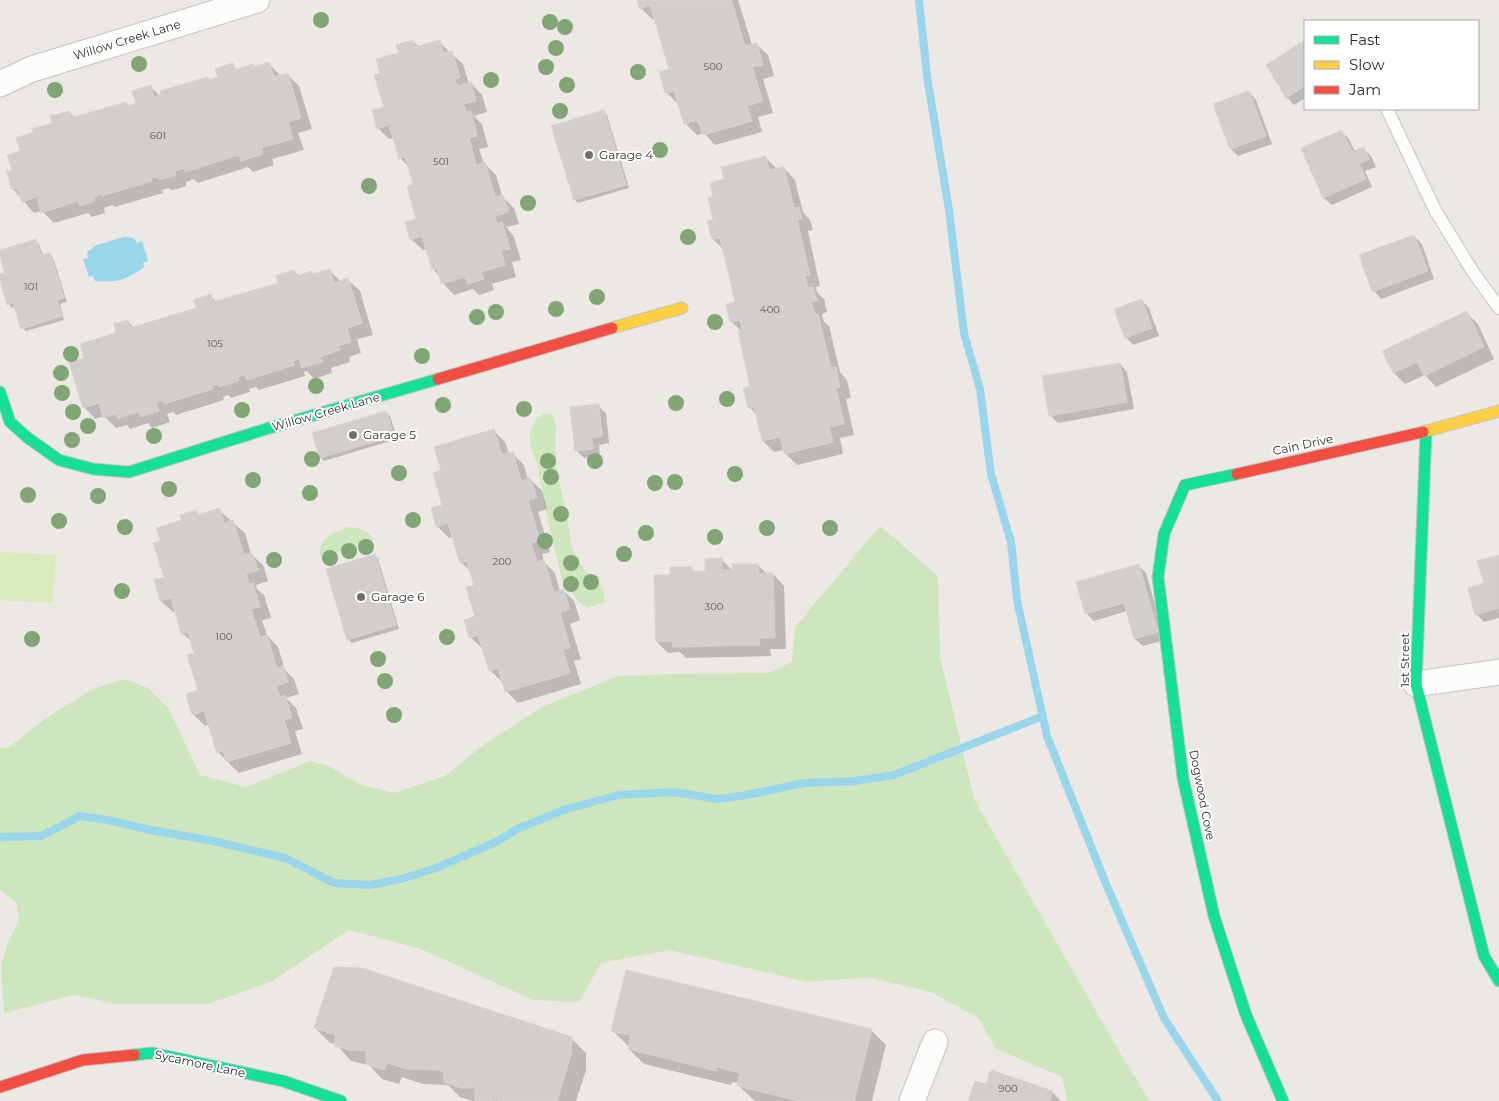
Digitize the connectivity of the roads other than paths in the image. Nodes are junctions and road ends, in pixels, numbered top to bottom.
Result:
1 (257, 0) edge
2 (0, 84) edge
3 (1387, 110) edge
4 (682, 308) dead end
5 (1499, 308) edge
6 (0, 392) edge
7 (1499, 412) edge
8 (1426, 432) junction
9 (1185, 485) joint
10 (1499, 672) edge
11 (1416, 684) junction
12 (1499, 981) edge
13 (935, 1042) dead end
14 (0, 1087) edge
15 (341, 1101) edge
16 (912, 1101) edge
17 (1282, 1101) edge

1 - 2 street, Willow Creek Lane
3 - 5 lane
4 - 6 street, Willow Creek Lane
7 - 8 street
8 - 9 street, Cain Drive
8 - 11 street, 1st Street
9 - 17 street, Dogwood Cove
10 - 11 street
11 - 12 street, 1st Street
13 - 16 street
14 - 15 street, Sycamore Lane

